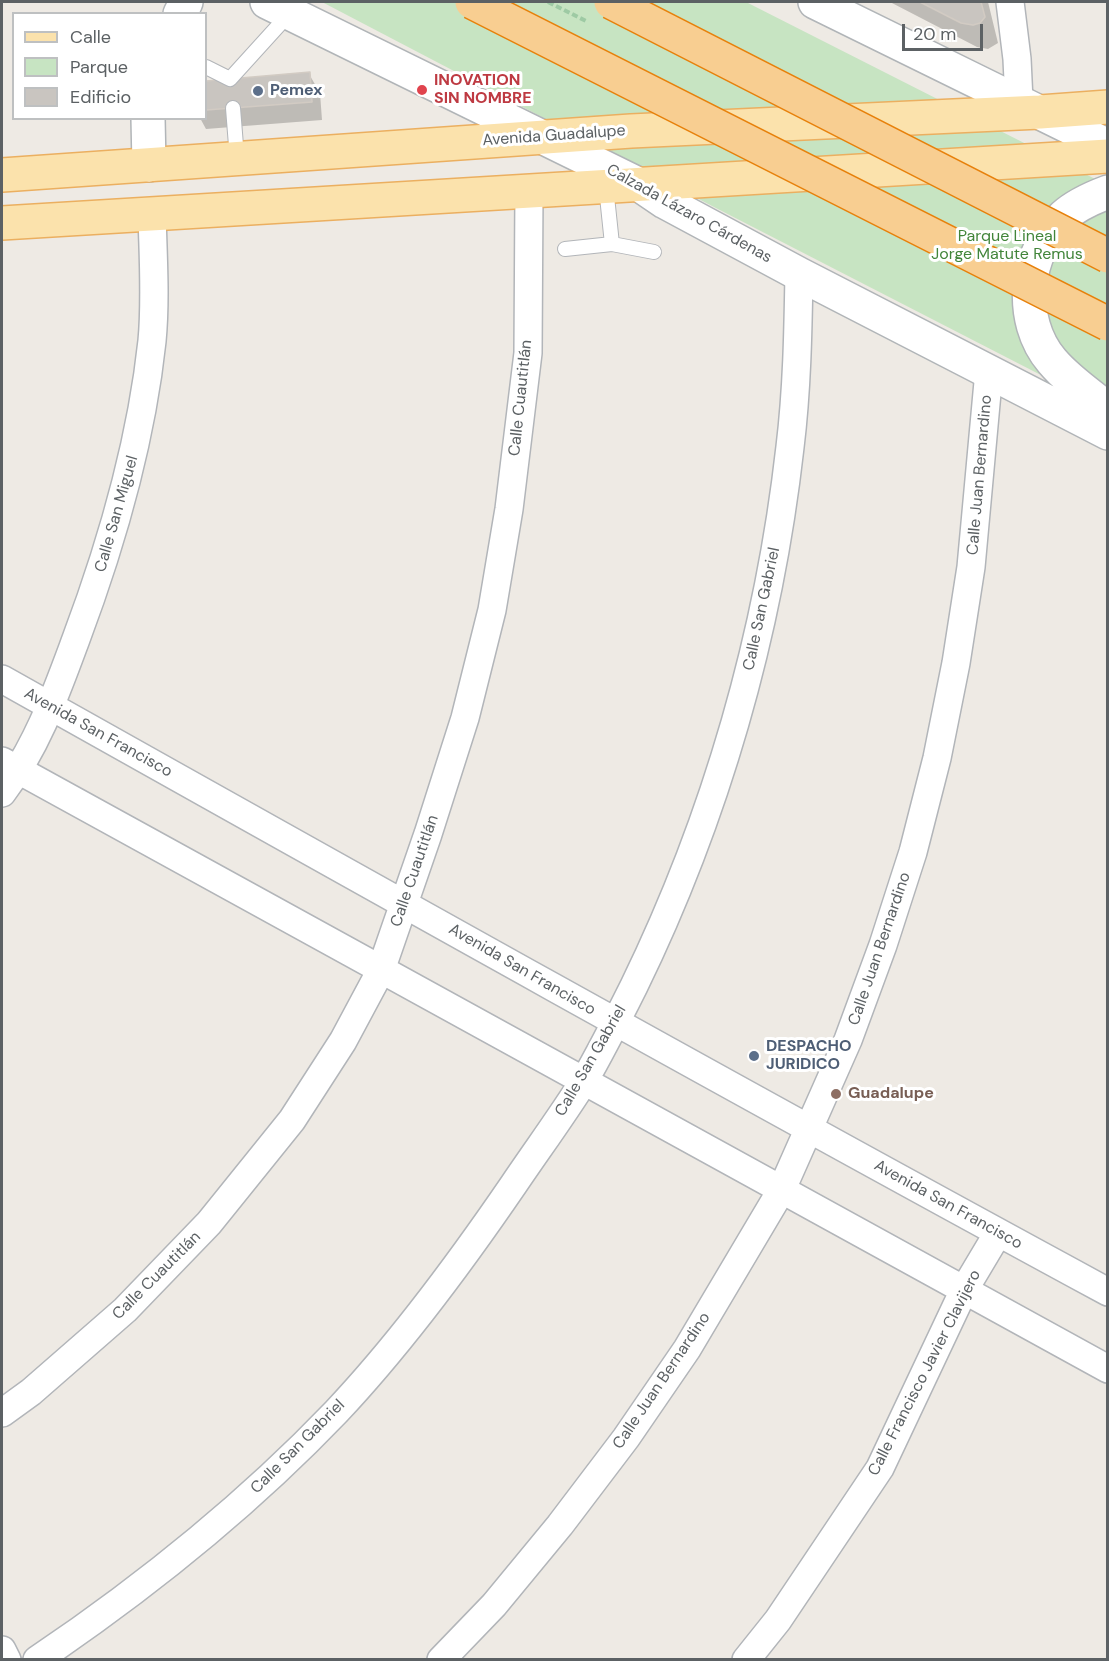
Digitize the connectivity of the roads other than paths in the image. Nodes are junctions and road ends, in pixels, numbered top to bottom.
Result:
1 (472, 2) edge
2 (611, 2) edge
3 (815, 2) edge
4 (1010, 2) edge
5 (279, 7) edge
6 (207, 68) edge
7 (1030, 106) junction
8 (1107, 107) edge
9 (233, 108) dead end
10 (148, 120) edge
11 (542, 137) junction
12 (1107, 146) edge
13 (1107, 156) edge
14 (237, 158) junction
15 (149, 165) junction
16 (2, 175) edge
17 (640, 185) junction
18 (606, 187) junction
19 (529, 191) junction
20 (1107, 192) edge
21 (152, 214) junction
22 (2, 224) edge
23 (612, 244) junction
24 (565, 249) dead end
25 (654, 252) dead end
26 (1107, 256) edge
27 (799, 274) junction
28 (1107, 324) edge
29 (989, 371) junction
30 (1107, 409) edge
31 (1107, 434) edge
32 (2, 680) edge
33 (51, 707) junction
34 (10, 765) edge
35 (2, 793) edge
36 (404, 903) junction
37 (381, 970) junction
38 (615, 1023) junction
39 (584, 1081) junction
40 (809, 1129) junction
41 (782, 1189) junction
42 (998, 1233) junction
43 (964, 1290) junction
44 (1107, 1292) edge
45 (1107, 1369) edge
46 (2, 1413) edge
47 (2, 1650) edge
48 (7, 1659) edge
49 (37, 1659) edge
50 (441, 1659) edge
51 (746, 1659) edge

1 - 28 highway, bridge
2 - 26 highway, bridge
3 - 7 street
4 - 7 street
5 - 6 lane
5 - 11 street, Calzada Lázaro Cárdenas
7 - 8 main road, Avenida Guadalupe
7 - 11 main road, Avenida Guadalupe
7 - 12 street
9 - 14 lane
10 - 15 street
11 - 14 main road, Avenida Guadalupe
11 - 17 street, Calzada Lázaro Cárdenas
13 - 17 main road
14 - 15 main road, Avenida Guadalupe
15 - 16 main road, Avenida Guadalupe
17 - 18 main road
17 - 27 street, Calzada Lázaro Cárdenas
18 - 19 main road
18 - 23 lane
19 - 21 main road
19 - 36 street, Calle Cuautitlán
20 - 30 street
21 - 22 main road
21 - 33 street, Calle San Miguel
23 - 24 lane
23 - 25 lane
27 - 29 street, Calzada Lázaro Cárdenas
27 - 38 street, Calle San Gabriel
29 - 31 street, Calzada Lázaro Cárdenas
29 - 40 street, Calle Juan Bernardino
32 - 33 street, Avenida San Francisco
33 - 34 street, Calle San Miguel
33 - 36 street, Avenida San Francisco
34 - 35 street, Calle San Miguel
34 - 37 street
36 - 37 street, Calle Cuautitlán
36 - 38 street, Avenida San Francisco
37 - 39 street
37 - 46 street, Calle Cuautitlán
38 - 39 street, Calle San Gabriel
38 - 40 street, Avenida San Francisco
39 - 41 street
39 - 49 street, Calle San Gabriel
40 - 41 street, Calle Juan Bernardino
40 - 42 street, Avenida San Francisco
41 - 43 street
41 - 50 street, Calle Juan Bernardino
42 - 43 street, Calle Francisco Javier Clavijero
42 - 44 street, Avenida San Francisco
43 - 45 street
43 - 51 street, Calle Francisco Javier Clavijero
47 - 48 street

